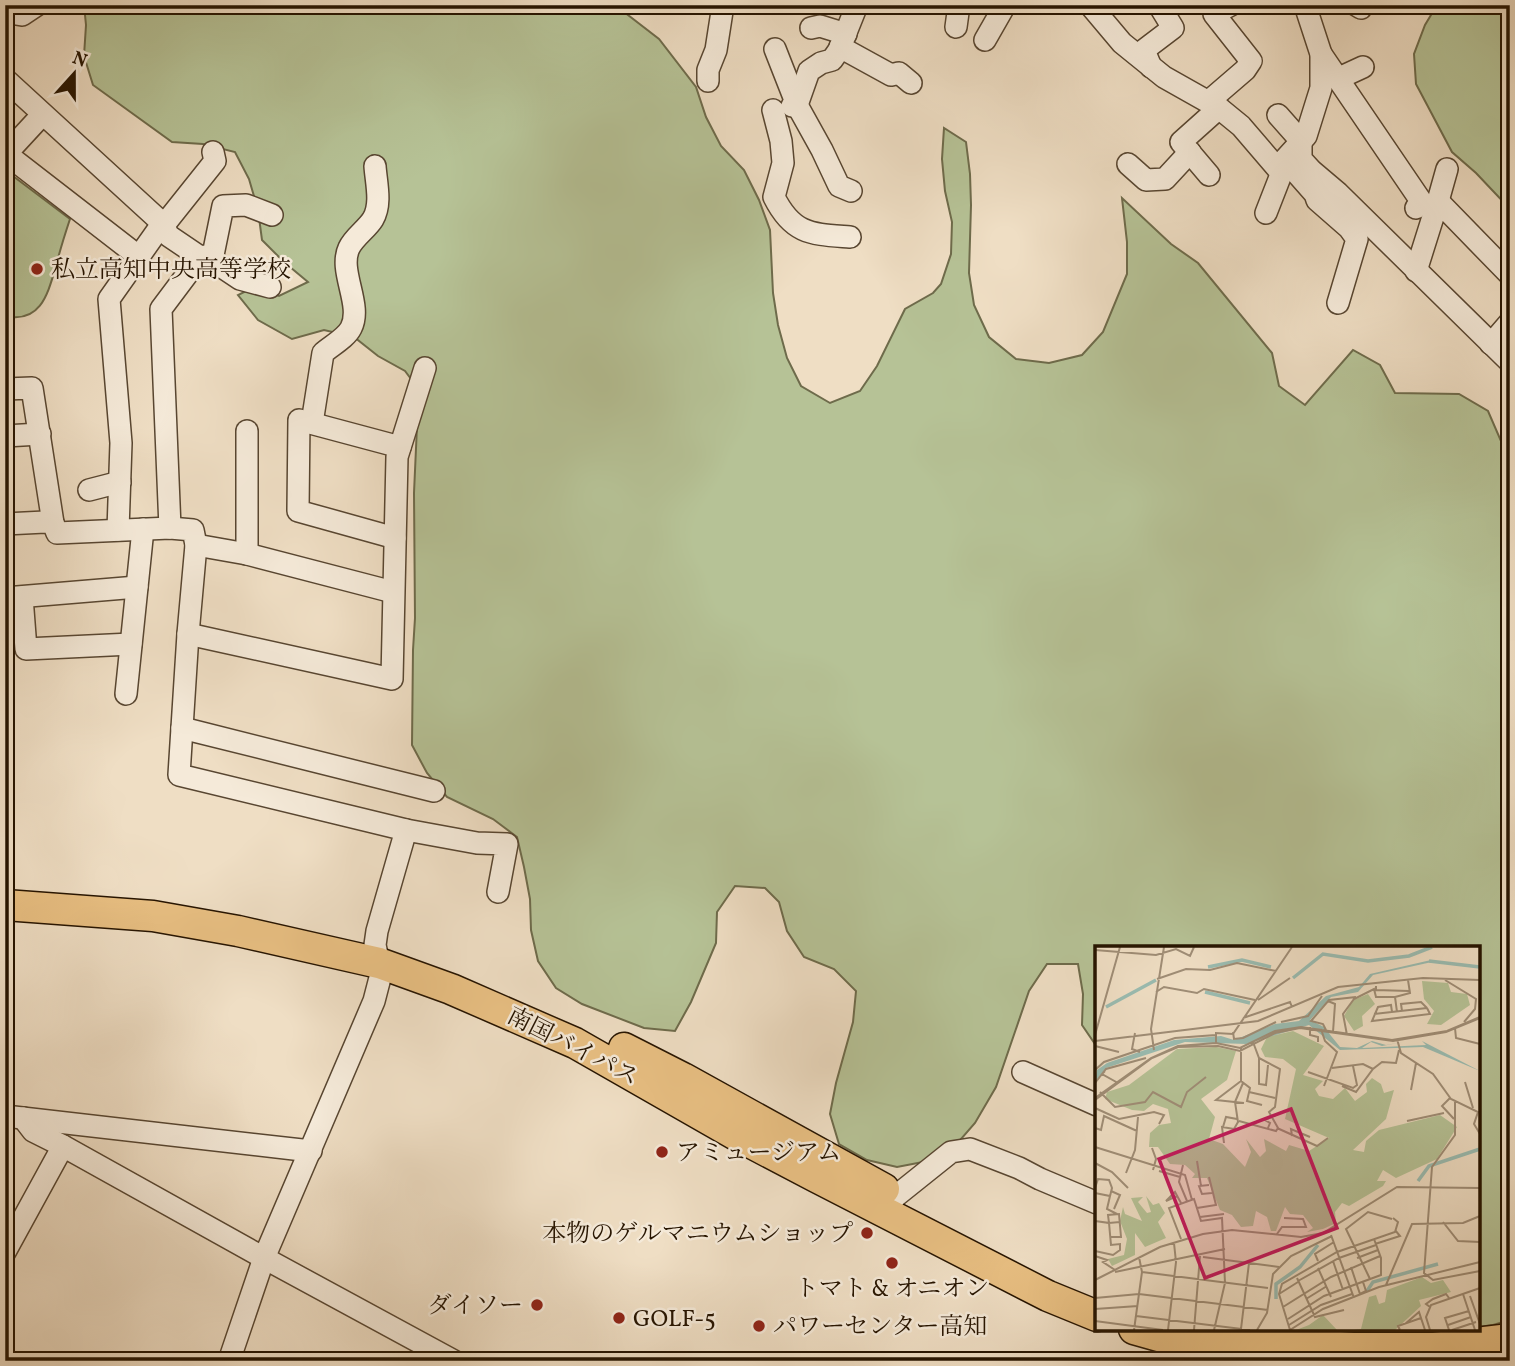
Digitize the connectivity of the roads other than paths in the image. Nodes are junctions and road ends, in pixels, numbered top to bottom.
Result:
1 (37, 5) edge
2 (723, 5) edge
3 (857, 5) edge
4 (959, 5) edge
5 (1005, 5) edge
6 (1090, 5) edge
7 (1159, 5) edge
8 (1306, 5) edge
9 (1229, 6) edge
10 (5, 7) edge
11 (811, 27) dead end
12 (956, 27) dead end
13 (985, 40) dead end
14 (843, 41) junction
15 (775, 49) dead end
16 (1321, 54) junction
17 (1152, 66) junction
18 (1363, 67) dead end
19 (5, 79) edge
20 (1337, 79) junction
21 (708, 81) dead end
22 (911, 83) dead end
23 (797, 105) junction
24 (1214, 105) junction
25 (42, 115) junction
26 (1278, 116) dead end
27 (1301, 150) junction
28 (214, 152) dead end
29 (1190, 152) junction
30 (6, 154) edge
31 (1128, 164) dead end
32 (374, 166) dead end
33 (1447, 169) dead end
34 (1279, 170) junction
35 (1209, 175) dead end
36 (850, 191) dead end
37 (1317, 201) junction
38 (1438, 201) junction
39 (1416, 208) dead end
40 (1266, 213) dead end
41 (272, 215) dead end
42 (162, 224) junction
43 (850, 237) dead end
44 (138, 256) junction
45 (200, 257) junction
46 (1416, 271) junction
47 (1510, 275) edge
48 (270, 287) dead end
49 (1338, 303) dead end
50 (1510, 321) edge
51 (1491, 344) junction
52 (1510, 362) edge
53 (425, 368) dead end
54 (5, 389) edge
55 (312, 424) junction
56 (247, 431) dead end
57 (40, 435) junction
58 (5, 436) edge
59 (400, 447) junction
60 (120, 482) junction
61 (89, 490) dead end
62 (53, 523) junction
63 (5, 524) edge
64 (170, 528) junction
65 (143, 529) junction
66 (118, 530) junction
67 (395, 538) junction
68 (196, 545) junction
69 (247, 554) junction
70 (137, 587) junction
71 (393, 592) junction
72 (14, 598) edge
73 (188, 634) junction
74 (131, 644) junction
75 (126, 694) dead end
76 (182, 729) junction
77 (434, 791) dead end
78 (406, 830) junction
79 (5, 887) edge
80 (498, 892) dead end
81 (5, 905) edge
82 (377, 954) junction
83 (1023, 1072) dead end
84 (1095, 1104) edge
85 (14, 1117) edge
86 (63, 1146) junction
87 (311, 1151) junction
88 (1095, 1202) edge
89 (890, 1203) junction
90 (5, 1252) edge
91 (264, 1258) junction
92 (1095, 1295) edge
93 (1095, 1315) edge
94 (1143, 1331) edge
95 (1510, 1339) edge
96 (1206, 1343) edge
97 (1435, 1354) edge
98 (1510, 1357) edge
99 (229, 1361) edge
100 (454, 1361) edge
101 (1281, 1361) edge
102 (1489, 1361) edge

1 - 10 street
2 - 21 street
3 - 14 street
4 - 12 street
5 - 13 street
6 - 17 street
7 - 17 street
8 - 16 street
9 - 24 street
11 - 14 street
14 - 22 street
14 - 23 street
15 - 23 street
16 - 20 street
16 - 27 street
17 - 24 street
18 - 20 street
19 - 25 street
20 - 39 street
23 - 36 street
23 - 43 street
24 - 29 street
24 - 34 street
25 - 30 street
25 - 42 street
26 - 27 street
27 - 34 street
27 - 37 street
27 - 46 street
28 - 42 street
29 - 31 street
29 - 35 street
30 - 44 street
32 - 55 street
33 - 38 street
34 - 37 street
34 - 40 street
37 - 49 street
38 - 46 street
38 - 47 street
41 - 45 street
42 - 44 street
42 - 45 street
44 - 60 street
45 - 48 street
45 - 64 street
46 - 51 street
50 - 51 street
51 - 52 street
53 - 59 street
54 - 57 street
55 - 59 street
55 - 67 street
56 - 69 street
57 - 58 street
57 - 62 street
59 - 67 street
60 - 61 street
60 - 66 street
62 - 63 street
62 - 66 street
64 - 65 street
64 - 68 street
65 - 66 street
65 - 70 street
67 - 71 street
68 - 69 street
68 - 73 street
69 - 71 street
70 - 72 street
70 - 74 street
71 - 73 street
72 - 74 street
73 - 76 street
74 - 75 street
76 - 77 street
76 - 78 street
78 - 80 street
78 - 82 street
79 - 82 highway, 南国バイパス
81 - 82 highway, 南国バイパス
82 - 87 street
82 - 89 highway, 南国バイパス
83 - 84 street
85 - 86 street
85 - 87 street
86 - 90 street
86 - 91 street
87 - 91 street
88 - 89 street
89 - 92 highway, 南国バイパス
89 - 93 highway, 南国バイパス
91 - 99 street
91 - 100 street
94 - 96 highway
95 - 97 highway
96 - 97 highway
96 - 101 highway
98 - 102 highway

